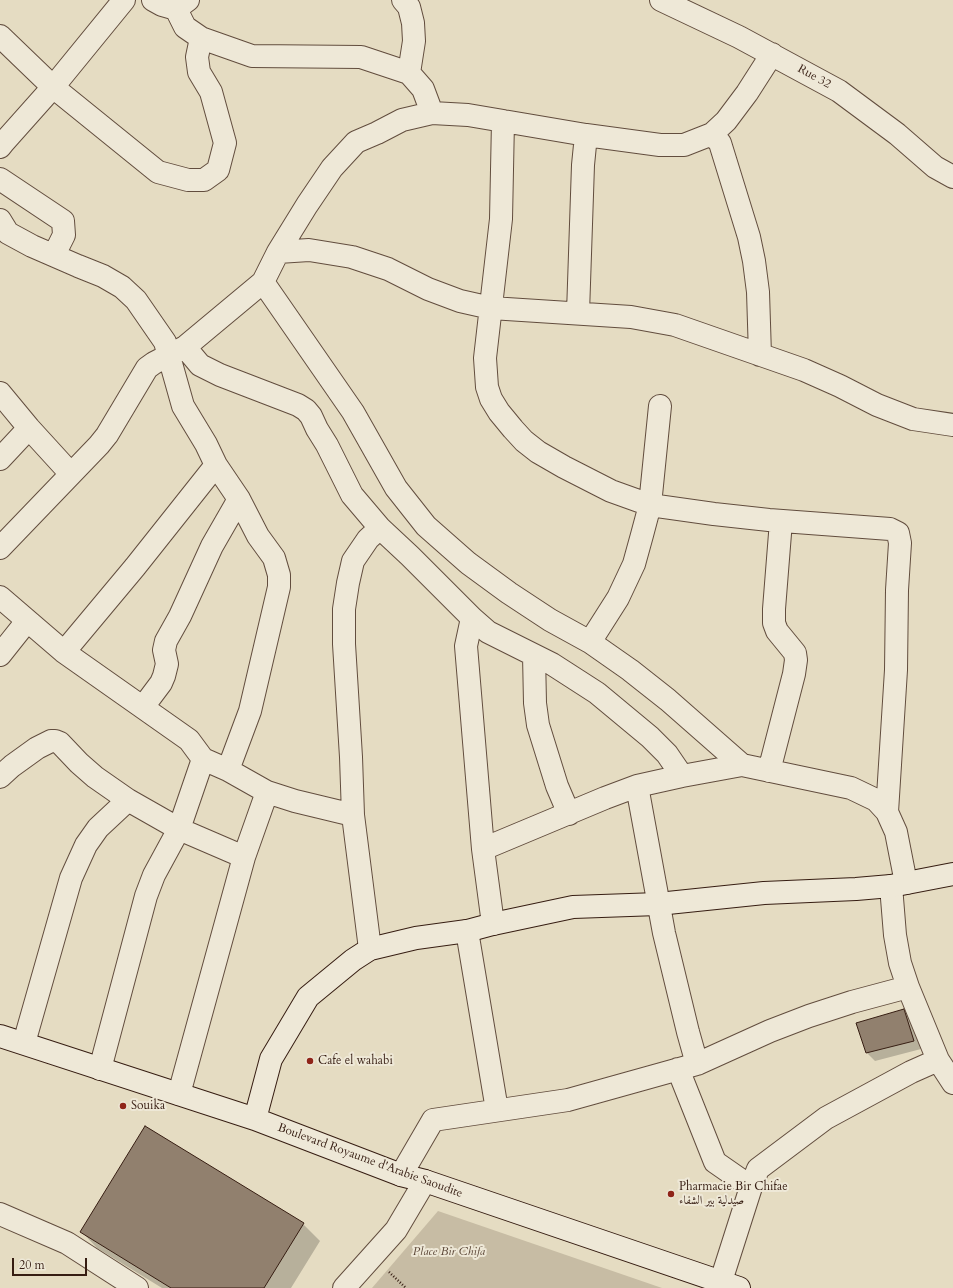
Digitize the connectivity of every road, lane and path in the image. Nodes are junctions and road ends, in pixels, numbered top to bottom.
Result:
1 (124, 0) edge
2 (153, 0) edge
3 (403, 0) edge
4 (661, 0) edge
5 (182, 5) edge
6 (0, 36) edge
7 (201, 38) junction
8 (772, 54) junction
9 (409, 73) junction
10 (53, 87) junction
11 (432, 112) junction
12 (503, 120) junction
13 (712, 134) junction
14 (586, 135) junction
15 (0, 148) edge
16 (953, 178) edge
17 (0, 179) edge
18 (0, 220) edge
19 (278, 252) junction
20 (54, 255) junction
21 (263, 282) junction
22 (491, 308) junction
23 (578, 313) junction
24 (176, 351) junction
25 (760, 355) junction
26 (0, 393) edge
27 (660, 406) dead end
28 (953, 425) edge
29 (29, 428) junction
30 (0, 459) edge
31 (216, 465) junction
32 (71, 474) junction
33 (239, 499) junction
34 (650, 505) junction
35 (780, 521) junction
36 (380, 528) junction
37 (0, 548) edge
38 (0, 597) edge
39 (472, 618) junction
40 (27, 621) junction
41 (590, 642) junction
42 (64, 652) junction
43 (0, 655) edge
44 (534, 655) junction
45 (143, 707) junction
46 (203, 759) junction
47 (742, 765) junction
48 (228, 770) junction
49 (769, 771) junction
50 (682, 776) junction
51 (0, 777) edge
52 (637, 786) junction
53 (268, 792) junction
54 (128, 800) junction
55 (887, 812) junction
56 (569, 814) junction
57 (353, 815) junction
58 (179, 829) junction
59 (484, 849) junction
60 (244, 857) junction
61 (953, 874) edge
62 (898, 884) junction
63 (658, 904) junction
64 (493, 924) junction
65 (467, 931) junction
66 (370, 949) junction
67 (908, 987) junction
68 (0, 1036) edge
69 (24, 1043) junction
70 (938, 1060) junction
71 (688, 1066) junction
72 (100, 1068) junction
73 (953, 1083) edge
74 (179, 1094) junction
75 (497, 1110) junction
76 (255, 1119) junction
77 (401, 1174) junction
78 (425, 1181) junction
79 (751, 1187) junction
80 (0, 1214) edge
81 (730, 1285) edge
82 (136, 1288) edge
83 (344, 1288) edge

1 - 10 street
2 - 5 street
3 - 9 street
4 - 8 street, Rue 32
5 - 7 street
6 - 10 street
7 - 9 street
7 - 10 street
8 - 13 street
8 - 16 street, Rue 32
9 - 11 street
10 - 15 street
11 - 12 street
11 - 19 street
12 - 14 street
12 - 22 street
13 - 14 street
13 - 25 street
14 - 23 street
17 - 20 street
18 - 20 street
19 - 21 street
19 - 22 street
20 - 24 street
21 - 24 street
21 - 41 street
22 - 23 street
22 - 34 street
23 - 25 street
24 - 31 street
24 - 32 street
24 - 36 street
25 - 28 street
26 - 29 street
27 - 34 street
29 - 30 street
29 - 32 street
31 - 33 street
31 - 42 street
32 - 37 street
33 - 45 street
33 - 48 street
34 - 35 street
34 - 41 street
35 - 49 street
35 - 55 street
36 - 39 street
36 - 57 street
38 - 40 street
39 - 44 street
39 - 59 street
40 - 42 street
40 - 43 street
41 - 47 street
42 - 45 street
44 - 50 street
44 - 56 street
45 - 46 street
46 - 48 street
46 - 58 street
47 - 49 street
47 - 50 street
48 - 53 street
49 - 55 street
50 - 52 street
51 - 54 street
52 - 56 street
52 - 63 street
53 - 57 street
53 - 60 street
54 - 58 street
54 - 69 street
55 - 62 street
56 - 59 street
57 - 66 street
58 - 60 street
58 - 72 street
59 - 64 street
60 - 74 street
61 - 62 street
62 - 63 street
62 - 67 street
63 - 64 street
63 - 71 street
64 - 65 street
65 - 66 street
65 - 75 street
66 - 76 street
67 - 70 street
67 - 71 street
68 - 69 street, Boulevard Royaume d'Arabie Saoudite
69 - 72 street, Boulevard Royaume d'Arabie Saoudite
70 - 73 street
70 - 79 street
71 - 75 street
71 - 79 street
72 - 74 street, Boulevard Royaume d'Arabie Saoudite
74 - 76 street, Boulevard Royaume d'Arabie Saoudite
75 - 77 street
76 - 77 street, Boulevard Royaume d'Arabie Saoudite
77 - 78 street, Boulevard Royaume d'Arabie Saoudite
78 - 81 street, Boulevard Royaume d'Arabie Saoudite
78 - 83 street
79 - 81 street
80 - 82 street

